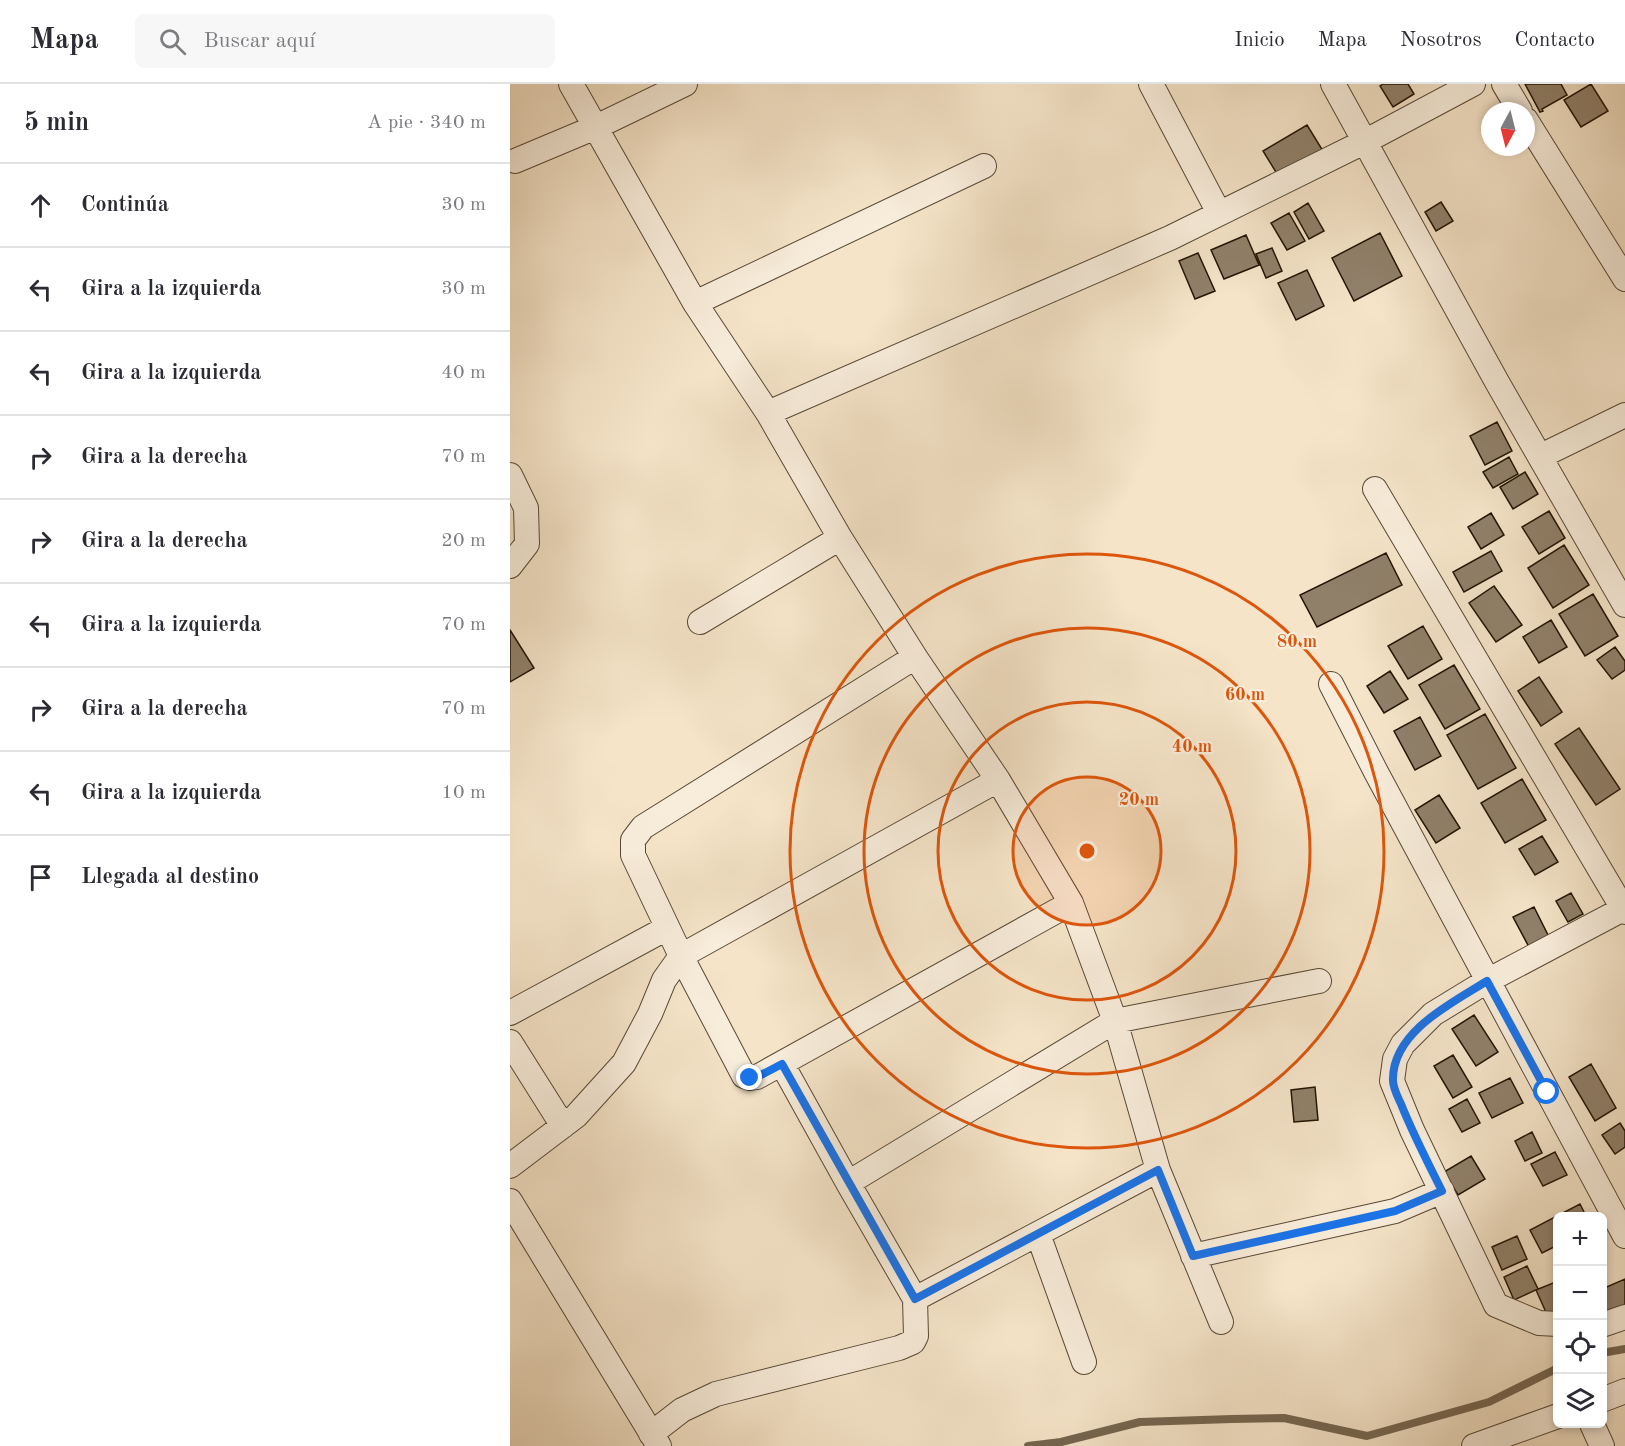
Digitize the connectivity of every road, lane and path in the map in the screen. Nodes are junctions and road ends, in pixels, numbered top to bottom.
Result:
1 (571, 84) edge
2 (685, 84) edge
3 (1151, 84) edge
4 (1333, 84) edge
5 (1473, 84) edge
6 (1504, 84) edge
7 (1515, 102) edge
8 (596, 127) junction
9 (1535, 134) edge
10 (1365, 141) junction
11 (515, 161) dead end
12 (984, 166) dead end
13 (1219, 213) junction
14 (1625, 279) edge
15 (695, 303) junction
16 (768, 413) junction
17 (1625, 415) edge
18 (1541, 456) junction
19 (510, 475) edge
20 (1375, 489) dead end
21 (840, 538) junction
22 (510, 566) edge
23 (1625, 605) edge
24 (700, 622) dead end
25 (915, 657) junction
26 (1331, 684) dead end
27 (998, 780) junction
28 (1071, 903) junction
29 (1624, 910) edge
30 (667, 928) junction
31 (681, 956) junction
32 (1319, 981) dead end
33 (1487, 981) junction
34 (510, 1013) edge
35 (1115, 1021) junction
36 (510, 1042) edge
37 (782, 1064) junction
38 (563, 1126) junction
39 (510, 1166) edge
40 (1158, 1170) junction
41 (848, 1183) junction
42 (1442, 1191) junction
43 (510, 1201) edge
44 (1038, 1234) junction
45 (1625, 1236) edge
46 (1193, 1256) junction
47 (915, 1299) junction
48 (1625, 1317) edge
49 (1221, 1322) dead end
50 (1607, 1323) edge
51 (1553, 1324) edge
52 (1084, 1362) dead end
53 (1625, 1391) edge
54 (1607, 1398) edge
55 (1553, 1417) edge
56 (1594, 1428) edge
57 (655, 1440) edge
58 (1474, 1446) edge
59 (1602, 1446) edge

1 - 8 street
2 - 8 street
3 - 13 street
4 - 10 street
5 - 10 street
6 - 7 street
8 - 11 street
8 - 15 street
9 - 14 street
10 - 13 street
10 - 18 street
12 - 15 street
13 - 16 street
15 - 16 street
16 - 21 street
17 - 18 street
18 - 23 street
19 - 22 street
20 - 29 street
21 - 24 street
21 - 25 street
25 - 27 street
25 - 30 street
26 - 33 street
27 - 28 street
27 - 31 street
28 - 35 street
28 - 37 street
29 - 33 street
30 - 31 street
30 - 34 street
31 - 37 street
31 - 38 street
32 - 35 street
33 - 42 street
33 - 45 street
35 - 40 street
35 - 41 street
36 - 38 street
37 - 41 street
38 - 39 street
40 - 44 street
40 - 46 street
41 - 47 street
42 - 46 street
42 - 51 street
43 - 57 street
44 - 47 street
44 - 52 street
46 - 49 street
47 - 57 street
48 - 50 street
53 - 54 street
55 - 58 street
56 - 59 street

